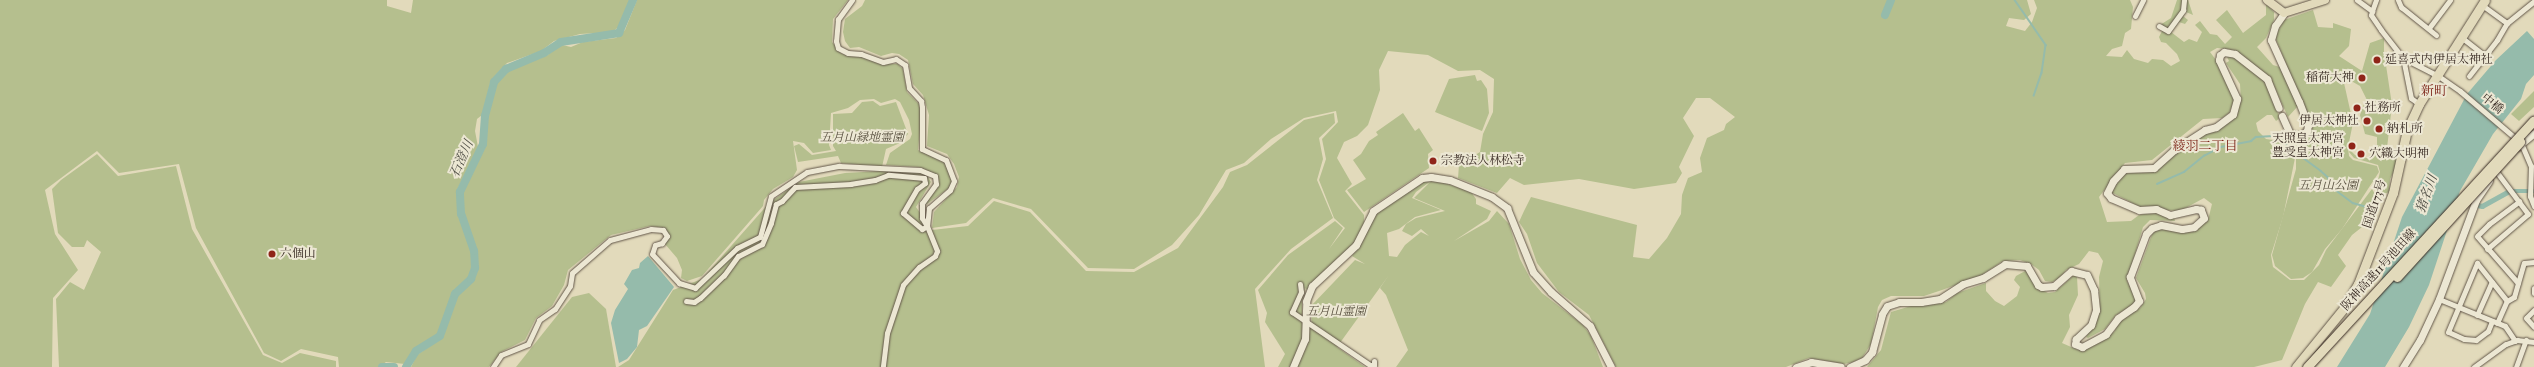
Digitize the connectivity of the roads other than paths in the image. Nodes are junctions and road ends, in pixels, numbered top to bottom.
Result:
1 (852, 0) edge
2 (2142, 0) edge
3 (2184, 0) edge
4 (2267, 0) edge
5 (2324, 0) edge
6 (2357, 0) edge
7 (2376, 0) edge
8 (2398, 0) edge
9 (2450, 0) edge
10 (2534, 0) edge
11 (2484, 3) edge
12 (2372, 11) junction
13 (2284, 13) junction
14 (2135, 16) dead end
15 (2507, 23) junction
16 (2159, 26) dead end
17 (2429, 28) junction
18 (2436, 35) dead end
19 (2461, 37) junction
20 (2484, 56) junction
21 (2403, 58) junction
22 (2437, 75) junction
23 (2469, 76) dead end
24 (2419, 104) junction
25 (2534, 120) edge
26 (2534, 128) edge
27 (2534, 133) edge
28 (2521, 143) junction
29 (2496, 171) junction
30 (2533, 177) edge
31 (2519, 201) junction
32 (2534, 206) edge
33 (927, 226) junction
34 (2488, 249) junction
35 (2534, 262) edge
36 (2492, 282) junction
37 (2518, 283) junction
38 (1300, 284) dead end
39 (2534, 288) edge
40 (2534, 292) edge
41 (2439, 299) junction
42 (686, 301) dead end
43 (2507, 301) junction
44 (2458, 307) junction
45 (2534, 310) edge
46 (2477, 315) junction
47 (1306, 320) junction
48 (2492, 321) junction
49 (2497, 323) junction
50 (2534, 327) edge
51 (2526, 340) junction
52 (2515, 341) junction
53 (2534, 342) edge
54 (1374, 361) dead end
55 (493, 367) edge
56 (883, 367) edge
57 (1293, 367) edge
58 (1611, 367) edge
59 (1796, 367) edge
60 (1841, 367) edge
61 (1850, 367) edge
62 (2296, 367) edge
63 (2307, 367) edge
64 (2315, 367) edge
65 (2403, 367) edge
66 (2474, 367) edge
67 (2516, 367) edge

1 - 33 street
2 - 14 street
3 - 16 street
4 - 13 main road
5 - 13 main road
6 - 12 street
7 - 12 street
8 - 17 street
9 - 17 street
10 - 15 street
11 - 15 street
11 - 19 highway, 国道173号
12 - 21 street
13 - 61 street
15 - 20 street
17 - 18 street
19 - 20 street
19 - 22 highway, 国道173号
20 - 23 street
21 - 22 street, 中橋
21 - 24 street
22 - 24 highway, 国道173号
22 - 28 street, 中橋
24 - 62 highway, 国道173号
25 - 63 highway, 阪神高速11号池田線, bridge
26 - 64 highway, 阪神高速11号池田線, bridge
27 - 28 street
28 - 29 street
28 - 30 street
29 - 31 street
29 - 41 street
30 - 32 street
31 - 34 street
31 - 34 street
33 - 42 street
33 - 55 street
33 - 56 street
34 - 37 street
35 - 37 street
36 - 43 street
36 - 44 street
36 - 46 street
37 - 43 street
38 - 47 street
39 - 40 street
41 - 44 street
41 - 65 street
43 - 49 street
44 - 46 street
44 - 48 street
45 - 50 street
46 - 48 street
47 - 54 street
47 - 57 street
47 - 58 street
48 - 49 street
49 - 52 street
51 - 52 street
51 - 53 street
51 - 67 street
52 - 66 street
59 - 60 street

